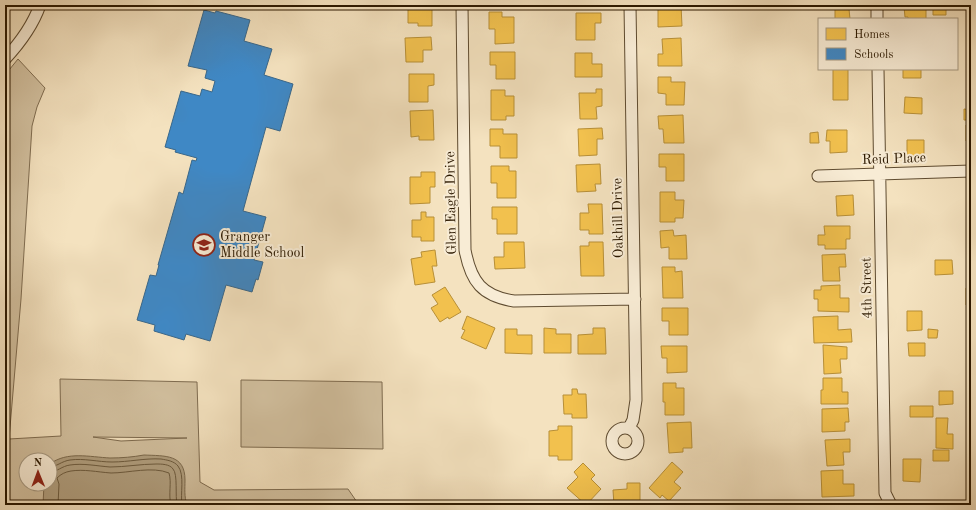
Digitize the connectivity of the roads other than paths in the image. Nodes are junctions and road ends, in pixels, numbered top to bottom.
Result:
1 (40, 5) edge
2 (462, 5) edge
3 (630, 5) edge
4 (877, 5) edge
5 (877, 18) edge
6 (5, 59) edge
7 (878, 70) edge
8 (971, 171) edge
9 (880, 174) junction
10 (818, 176) dead end
11 (634, 299) junction
12 (629, 428) dead end
13 (891, 505) edge

1 - 6 street
2 - 11 street, Glen Eagle Drive
3 - 11 street, Oakhill Drive
4 - 5 street
7 - 9 street, 4th Street
8 - 9 street, Reid Place
9 - 10 street, Reid Place
9 - 13 street, 4th Street
11 - 12 street, Oakhill Drive

